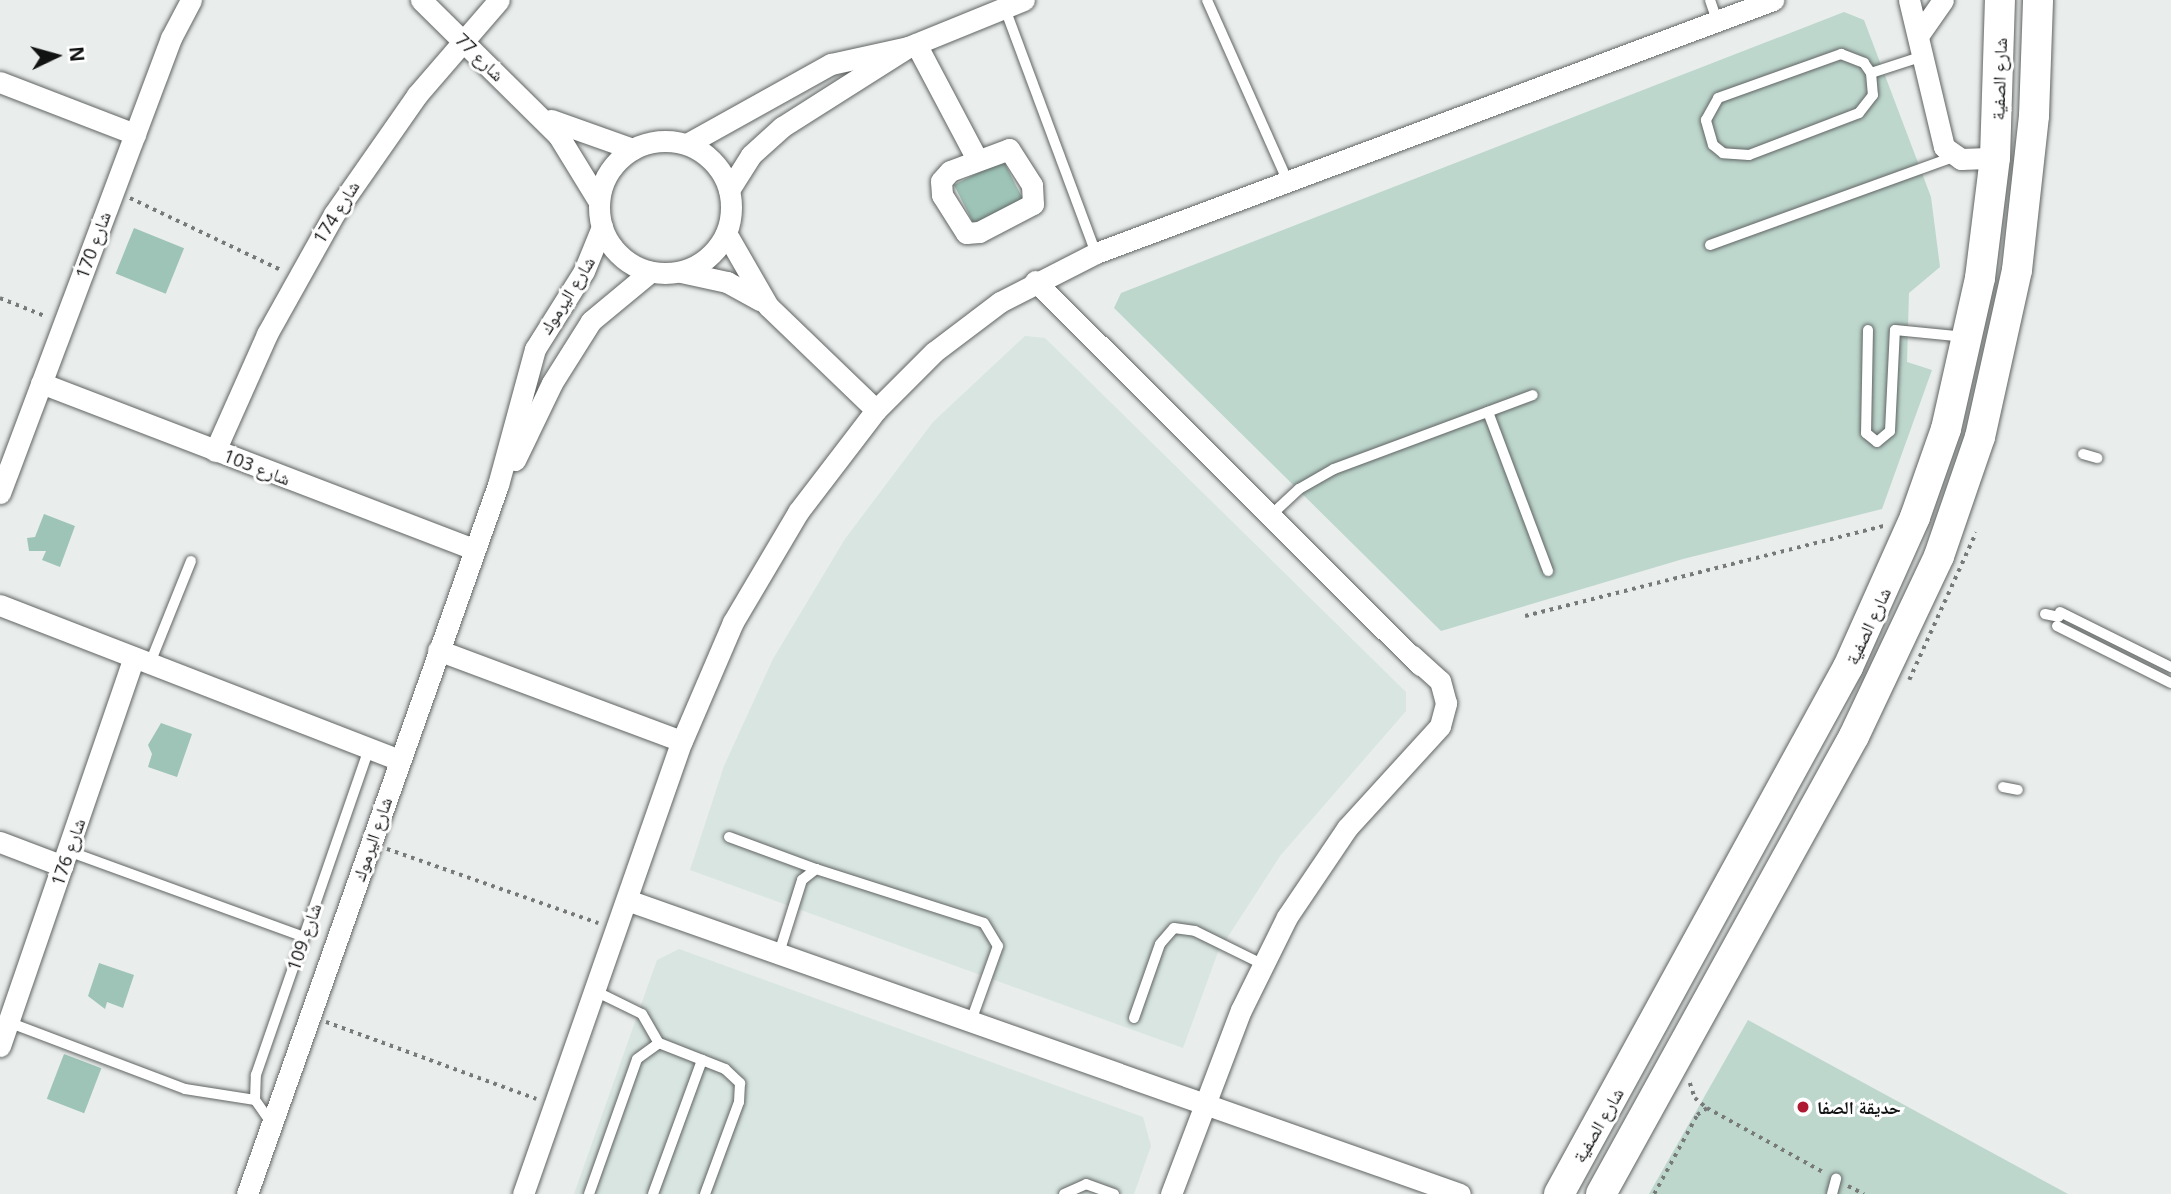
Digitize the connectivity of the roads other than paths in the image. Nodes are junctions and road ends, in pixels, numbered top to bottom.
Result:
1 (191, 0) edge
2 (421, 0) edge
3 (499, 0) edge
4 (1207, 0) edge
5 (1773, 0) edge
6 (1909, 0) edge
7 (1943, 0) edge
8 (2000, 0) edge
9 (2038, 0) edge
10 (1010, 2) edge
11 (1713, 10) edge
12 (1920, 33) junction
13 (461, 39) junction
14 (912, 46) junction
15 (1923, 56) junction
16 (1871, 73) junction
17 (0, 82) edge
18 (540, 114) junction
19 (135, 134) junction
20 (687, 145) junction
21 (633, 149) junction
22 (1953, 157) junction
23 (1996, 158) junction
24 (977, 159) junction
25 (1287, 180) junction
26 (729, 190) junction
27 (598, 202) junction
28 (602, 228) junction
29 (726, 233) junction
30 (1710, 245) dead end
31 (1096, 253) junction
32 (650, 272) junction
33 (681, 272) junction
34 (1035, 281) junction
35 (768, 306) junction
36 (1867, 330) dead end
37 (1969, 338) junction
38 (41, 383) junction
39 (1533, 395) dead end
40 (876, 410) junction
41 (1488, 412) junction
42 (1946, 429) junction
43 (1980, 437) junction
44 (215, 451) junction
45 (2082, 454) dead end
46 (2097, 458) dead end
47 (498, 485) junction
48 (0, 493) edge
49 (1270, 516) junction
50 (474, 549) junction
51 (191, 561) dead end
52 (1548, 571) dead end
53 (0, 606) edge
54 (2045, 614) dead end
55 (2058, 618) junction
56 (438, 650) junction
57 (142, 660) junction
58 (2171, 667) edge
59 (2171, 683) edge
60 (682, 741) junction
61 (369, 748) junction
62 (400, 760) junction
63 (2003, 787) dead end
64 (2018, 790) dead end
65 (729, 837) dead end
66 (0, 842) edge
67 (66, 858) junction
68 (816, 869) junction
69 (627, 900) junction
70 (304, 937) junction
71 (779, 953) junction
72 (1262, 964) junction
73 (595, 991) junction
74 (1134, 1018) dead end
75 (971, 1021) junction
76 (8, 1022) junction
77 (659, 1044) junction
78 (0, 1046) edge
79 (702, 1060) junction
80 (255, 1100) junction
81 (1203, 1104) junction
82 (272, 1124) junction
83 (1836, 1179) road end
84 (247, 1194) edge
85 (523, 1194) edge
86 (589, 1194) edge
87 (653, 1194) edge
88 (705, 1194) edge
89 (1064, 1194) edge
90 (1114, 1194) edge
91 (1171, 1194) edge
92 (1460, 1194) edge
93 (1559, 1194) edge
94 (1601, 1194) edge
95 (1832, 1194) edge

1 - 19 street, شارع 170
2 - 13 street, شارع 77
3 - 13 street, شارع 174
4 - 25 lane
5 - 11 street
6 - 12 street
7 - 12 street
8 - 23 main road, شارع الصفية
9 - 43 main road, شارع الصفية
10 - 14 street
10 - 31 lane
11 - 25 street
12 - 15 street
13 - 18 street, شارع 77
13 - 44 street, شارع 174
14 - 20 street
14 - 24 street
14 - 26 street
15 - 16 lane
15 - 22 street
16 - 16 lane
17 - 19 street
18 - 21 street, شارع 77
18 - 27 street, شارع 77
19 - 38 street, شارع 170
20 - 21 street
20 - 26 street
21 - 27 street
22 - 23 street
22 - 30 lane
23 - 37 main road, شارع الصفية
24 - 24 street
25 - 31 street
26 - 29 street
27 - 28 street
28 - 32 street
28 - 47 street, شارع اليرموك
29 - 33 street
29 - 35 street
31 - 34 street
32 - 33 street
32 - 47 street, شارع اليرموك
33 - 35 street
34 - 40 street
34 - 49 street
35 - 40 street
36 - 37 lane
37 - 42 main road, شارع الصفية
38 - 44 street, شارع 103
38 - 48 street, شارع 170
39 - 41 lane
40 - 60 street
41 - 49 lane
41 - 52 lane
42 - 43 main road
42 - 93 main road, شارع الصفية
43 - 94 main road, شارع الصفية
44 - 50 street, شارع 103
45 - 46 lane
47 - 50 street, شارع اليرموك
49 - 72 street
50 - 56 street, شارع اليرموك
51 - 57 lane
53 - 57 street
54 - 55 lane
55 - 58 lane
55 - 59 lane
56 - 60 street
56 - 62 street, شارع اليرموك
57 - 61 street
57 - 67 street, شارع 176
60 - 69 street
61 - 62 street
61 - 70 lane, شارع 109
62 - 82 street, شارع اليرموك
63 - 64 lane
65 - 68 lane
66 - 67 street
67 - 70 lane
67 - 76 street, شارع 176
68 - 71 lane
68 - 75 lane
69 - 71 street
69 - 73 street
70 - 80 lane, شارع 109
71 - 75 street
72 - 74 lane
72 - 81 street
73 - 77 lane
73 - 85 street
75 - 81 street
76 - 78 street, شارع 176
76 - 80 lane
77 - 79 lane
77 - 86 lane
79 - 87 lane
79 - 88 lane
80 - 82 lane
81 - 91 street
81 - 92 street
82 - 84 street, شارع اليرموك
83 - 95 lane
89 - 90 lane

